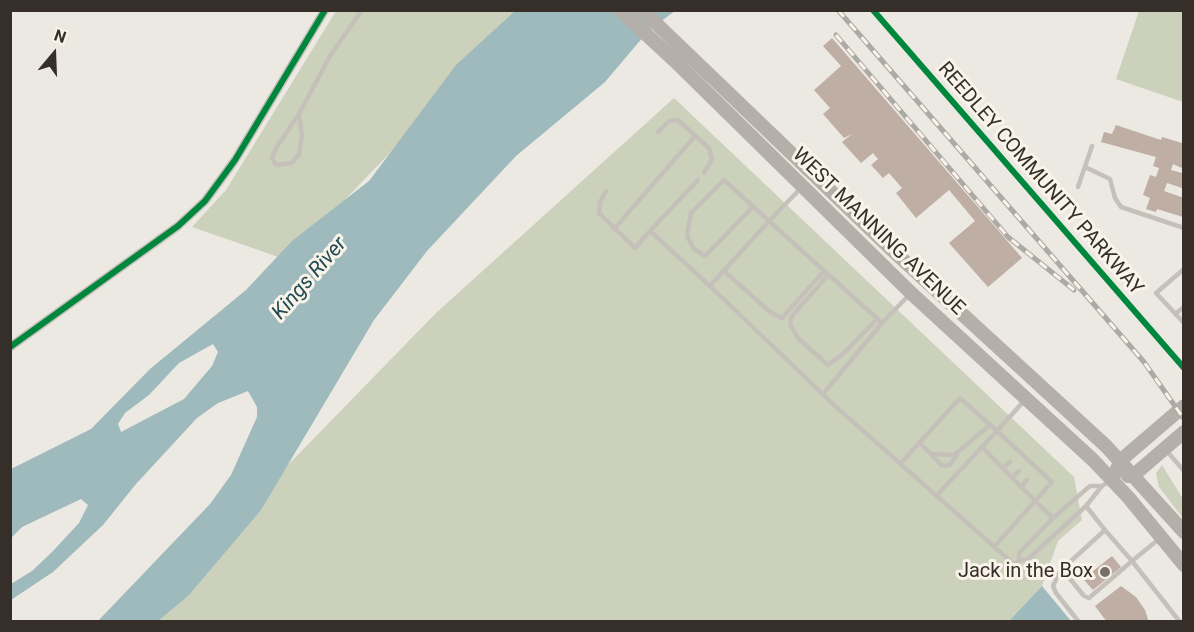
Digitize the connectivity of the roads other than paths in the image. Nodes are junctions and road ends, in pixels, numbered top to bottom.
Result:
1 (325, 10) edge
2 (362, 10) edge
3 (620, 10) edge
4 (642, 10) edge
5 (680, 55) junction
6 (299, 114) junction
7 (658, 132) dead end
8 (695, 136) junction
9 (1092, 146) dead end
10 (1085, 167) junction
11 (704, 173) dead end
12 (698, 180) dead end
13 (802, 187) junction
14 (1078, 187) dead end
15 (606, 191) dead end
16 (753, 207) junction
17 (769, 221) junction
18 (1184, 228) edge
19 (614, 229) junction
20 (650, 231) junction
21 (1184, 269) edge
22 (723, 270) junction
23 (826, 273) junction
24 (710, 286) junction
25 (911, 293) junction
26 (1184, 307) edge
27 (1175, 314) junction
28 (877, 319) junction
29 (882, 323) junction
30 (1184, 323) edge
31 (10, 347) edge
32 (823, 394) junction
33 (1026, 399) junction
34 (1184, 406) edge
35 (990, 425) junction
36 (997, 431) junction
37 (1184, 432) edge
38 (919, 442) junction
39 (982, 447) junction
40 (1165, 448) junction
41 (958, 452) junction
42 (931, 454) junction
43 (1121, 460) junction
44 (1010, 462) dead end
45 (901, 463) junction
46 (1003, 468) junction
47 (1019, 471) dead end
48 (1184, 471) edge
49 (1135, 474) junction
50 (1012, 478) junction
51 (1027, 480) dead end
52 (1107, 483) junction
53 (1021, 487) junction
54 (938, 495) junction
55 (1035, 501) junction
56 (1086, 506) junction
57 (1053, 518) junction
58 (1105, 530) junction
59 (1184, 532) edge
60 (1161, 537) junction
61 (995, 546) junction
62 (1019, 560) junction
63 (1132, 561) junction
64 (1184, 565) edge
65 (1062, 569) junction
66 (1079, 621) edge
67 (1180, 621) edge

1 - 31 street
2 - 6 lane
3 - 5 main road, WEST MANNING AVENUE
4 - 5 main road, WEST MANNING AVENUE
5 - 13 main road, WEST MANNING AVENUE
5 - 43 main road, WEST MANNING AVENUE
6 - 6 lane
7 - 8 lane
8 - 11 lane
8 - 19 lane
9 - 10 lane
10 - 14 lane
10 - 18 lane
12 - 20 lane
13 - 17 lane
13 - 25 main road, WEST MANNING AVENUE
15 - 19 lane
16 - 16 lane
16 - 17 lane
17 - 22 lane
17 - 23 lane
19 - 20 lane
20 - 24 lane
21 - 27 lane
22 - 23 lane
22 - 24 lane
23 - 28 lane
23 - 28 lane
24 - 32 lane
25 - 29 lane
25 - 33 main road, WEST MANNING AVENUE
26 - 27 lane
27 - 30 lane
28 - 29 lane
29 - 32 lane
32 - 45 lane
33 - 36 lane
33 - 52 main road, WEST MANNING AVENUE
34 - 43 main road
35 - 36 lane
35 - 38 lane
35 - 41 lane
36 - 39 lane
36 - 55 lane
37 - 40 main road
38 - 42 lane
38 - 45 lane
39 - 46 lane
39 - 54 lane
40 - 48 lane
40 - 49 main road
41 - 42 lane
41 - 42 lane
43 - 49 main road, WEST MANNING AVENUE
43 - 52 main road
44 - 46 lane
45 - 54 lane
46 - 50 lane
47 - 50 lane
49 - 52 main road
49 - 59 main road, WEST MANNING AVENUE
50 - 53 lane
51 - 53 lane
52 - 56 lane
52 - 57 lane
52 - 60 main road, WEST MANNING AVENUE
53 - 55 lane
54 - 61 lane
55 - 57 lane
55 - 61 lane
56 - 58 lane
56 - 62 lane
57 - 62 lane
58 - 63 lane
58 - 65 lane
60 - 63 lane
60 - 64 main road, WEST MANNING AVENUE
61 - 62 lane
63 - 65 lane
63 - 67 lane
65 - 66 lane

